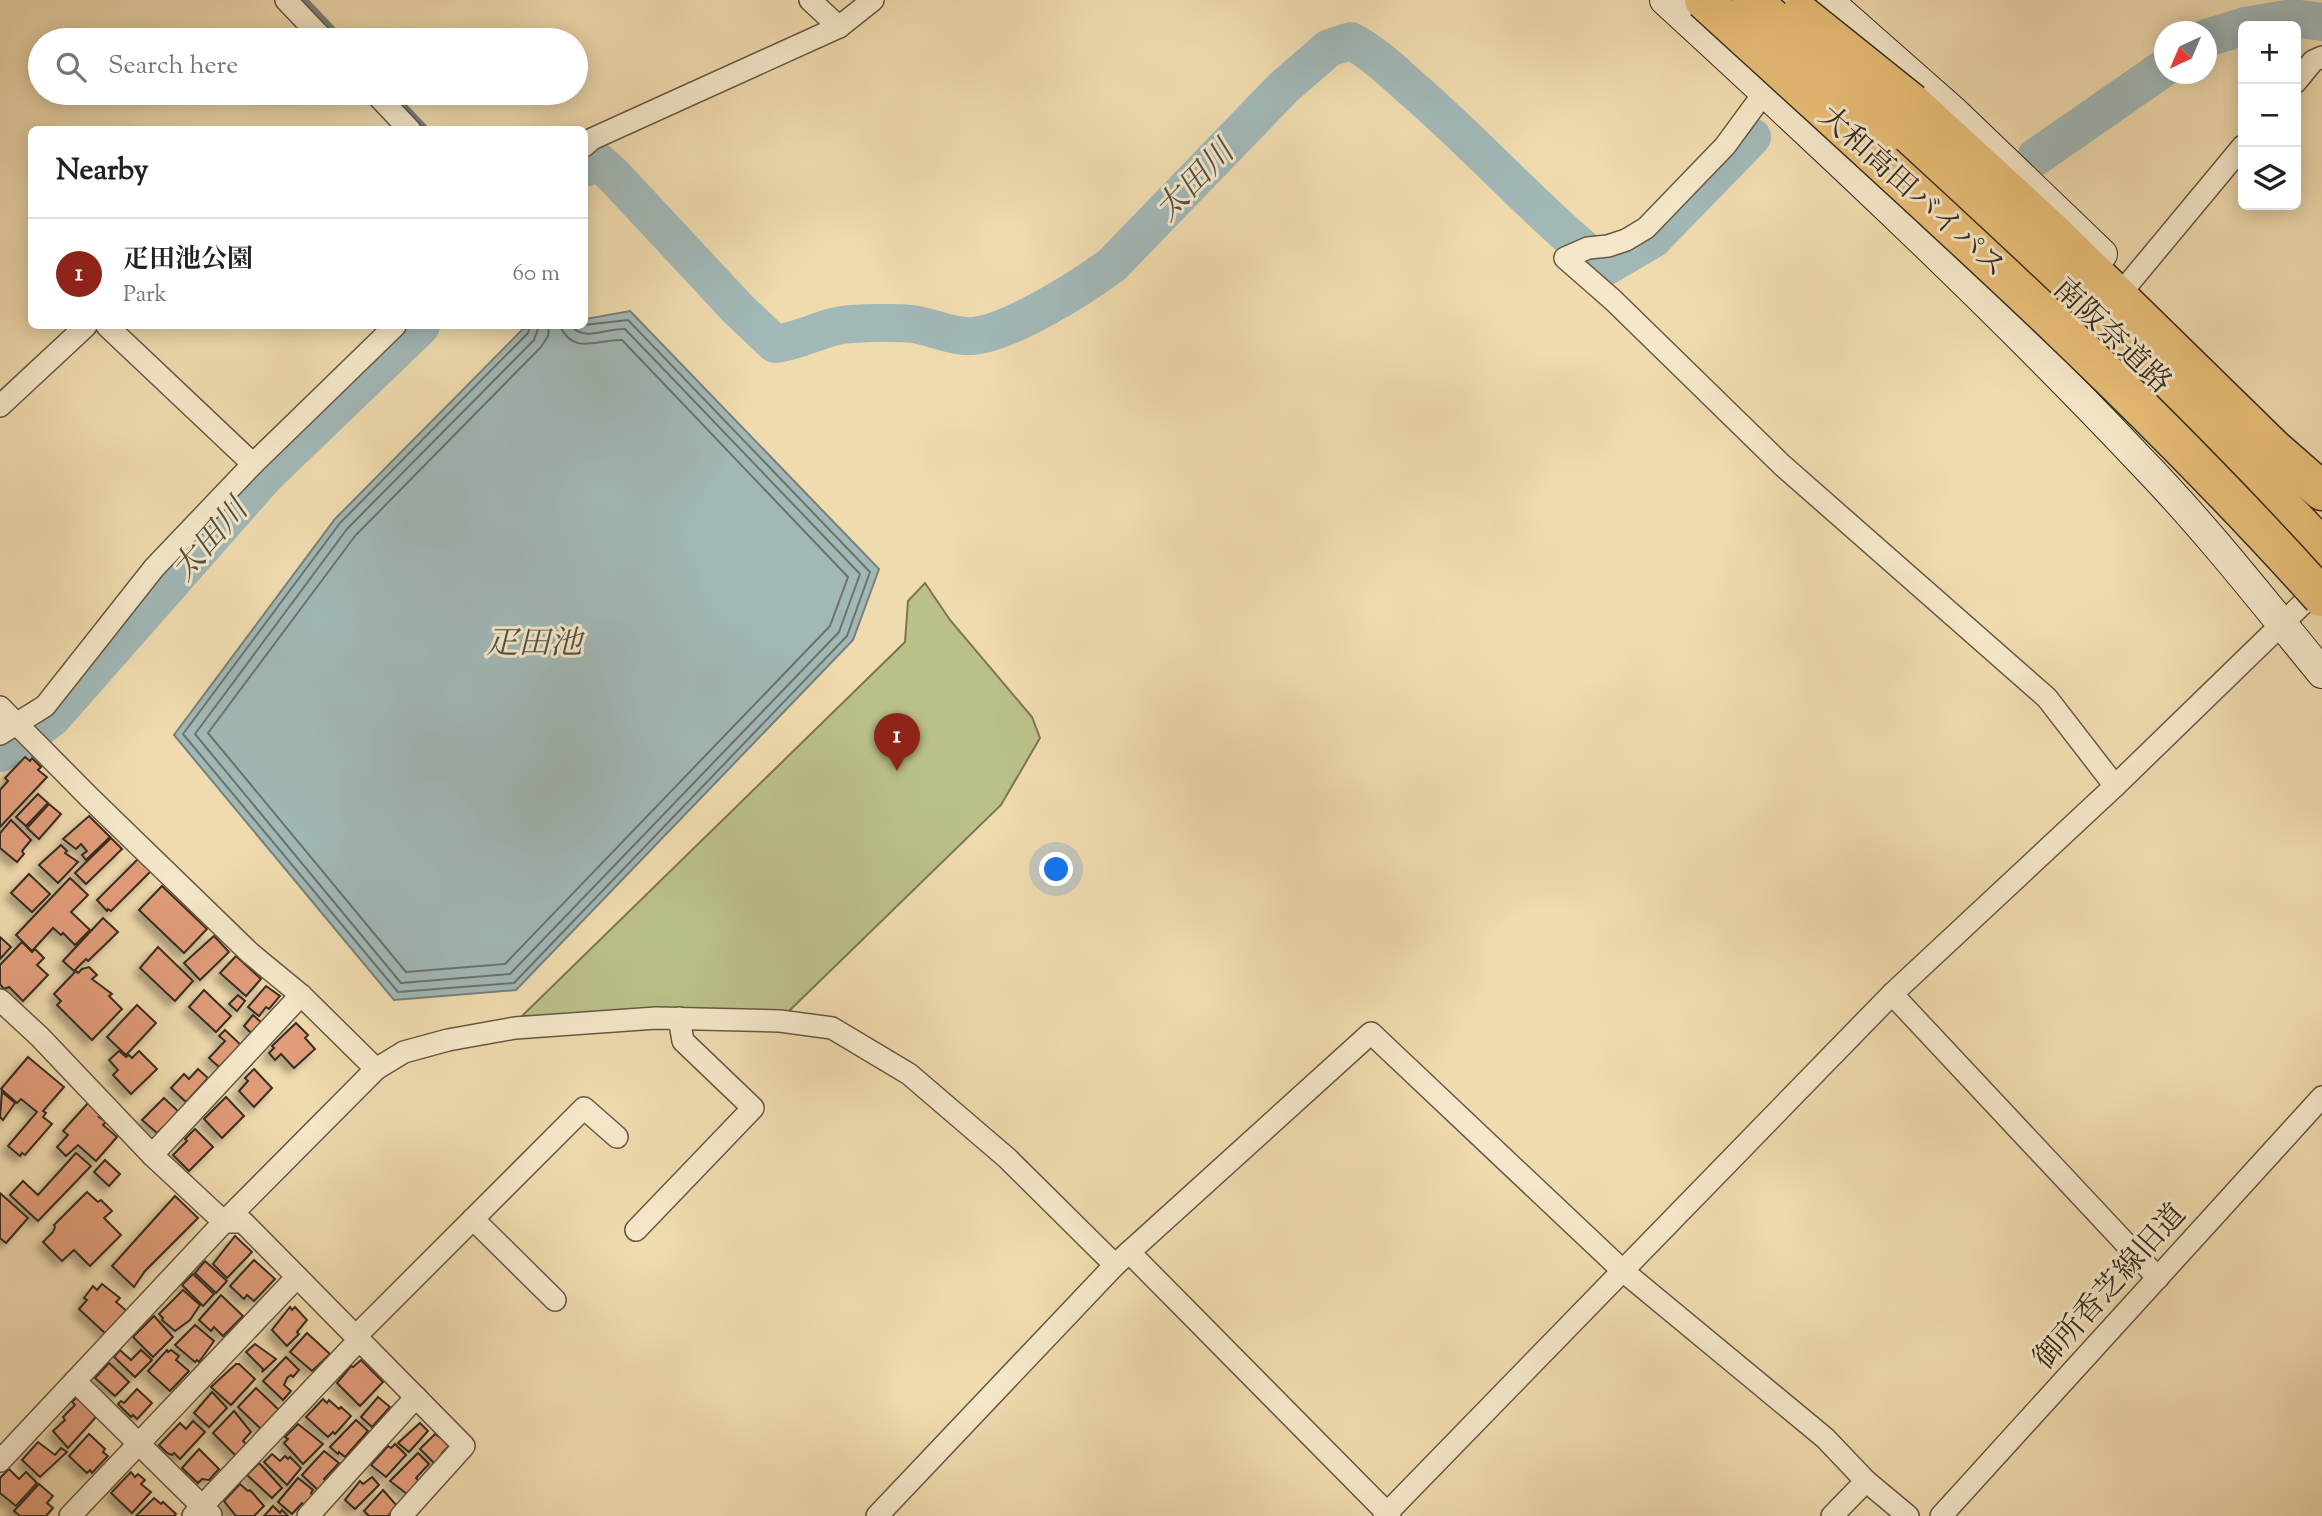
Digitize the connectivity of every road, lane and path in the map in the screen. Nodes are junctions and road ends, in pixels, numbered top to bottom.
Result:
1 (286, 0) edge
2 (810, 0) edge
3 (873, 0) edge
4 (1665, 0) edge
5 (1704, 0) edge
6 (1752, 0) edge
7 (1783, 0) edge
8 (1831, 1) edge
9 (839, 27) junction
10 (313, 28) edge
11 (2322, 57) edge
12 (2301, 76) edge
13 (1765, 92) junction
14 (386, 105) edge
15 (406, 126) edge
16 (1896, 130) joint
17 (588, 142) edge
18 (2242, 147) edge
19 (1977, 250) junction
20 (2130, 282) junction
21 (83, 329) edge
22 (110, 329) edge
23 (392, 329) edge
24 (0, 406) edge
25 (253, 464) junction
26 (2322, 478) edge
27 (2322, 491) edge
28 (2322, 548) edge
29 (2322, 585) edge
30 (2322, 597) edge
31 (2282, 623) junction
32 (2322, 625) edge
33 (2322, 673) edge
34 (0, 707) edge
35 (8, 730) edge
36 (2115, 786) junction
37 (1892, 994) junction
38 (301, 995) junction
39 (0, 1000) edge
40 (680, 1018) junction
41 (376, 1069) junction
42 (2322, 1097) edge
43 (617, 1137) dead end
44 (152, 1155) junction
45 (472, 1219) junction
46 (224, 1222) junction
47 (636, 1230) dead end
48 (1122, 1258) junction
49 (1623, 1271) junction
50 (297, 1277) junction
51 (2158, 1278) junction
52 (555, 1300) dead end
53 (358, 1338) junction
54 (75, 1381) junction
55 (416, 1397) junction
56 (139, 1444) junction
57 (0, 1461) edge
58 (1866, 1481) junction
59 (203, 1513) edge
60 (1387, 1515) edge
61 (70, 1516) edge
62 (308, 1516) edge
63 (401, 1516) edge
64 (877, 1516) edge
65 (1832, 1516) edge
66 (1908, 1516) edge
67 (1941, 1516) edge

1 - 10 street
2 - 9 street
3 - 9 street
4 - 13 street
5 - 19 highway, 大和高田バイパス, bridge
6 - 16 highway, 大和高田バイパス, bridge
7 - 27 highway, bridge
8 - 13 street
8 - 20 street
9 - 17 street
11 - 12 street
13 - 31 street
13 - 36 street
14 - 15 street
16 - 28 highway, 南阪奈道路
18 - 20 street
19 - 30 highway, 大和高田バイパス, bridge
19 - 32 highway, bridge
20 - 26 street
21 - 24 street
22 - 25 street
23 - 25 street
25 - 35 street
29 - 31 street
31 - 33 street
31 - 36 street
34 - 35 street
35 - 38 street
36 - 37 street
37 - 49 street
37 - 51 street
38 - 41 street
38 - 44 street
39 - 44 street
40 - 41 street
40 - 47 street
40 - 48 street
41 - 46 street
42 - 51 street, 御所香芝線旧道
43 - 45 street
44 - 46 street
45 - 52 street
45 - 53 street
46 - 50 street
46 - 54 street
48 - 49 street
48 - 60 street
48 - 64 street
49 - 58 street
49 - 60 street
50 - 53 street
50 - 56 street
51 - 67 street, 御所香芝線旧道
53 - 55 street
53 - 59 street
54 - 56 street
54 - 57 street
55 - 62 street
55 - 63 street
56 - 59 street
56 - 61 street
58 - 65 street
58 - 66 street

